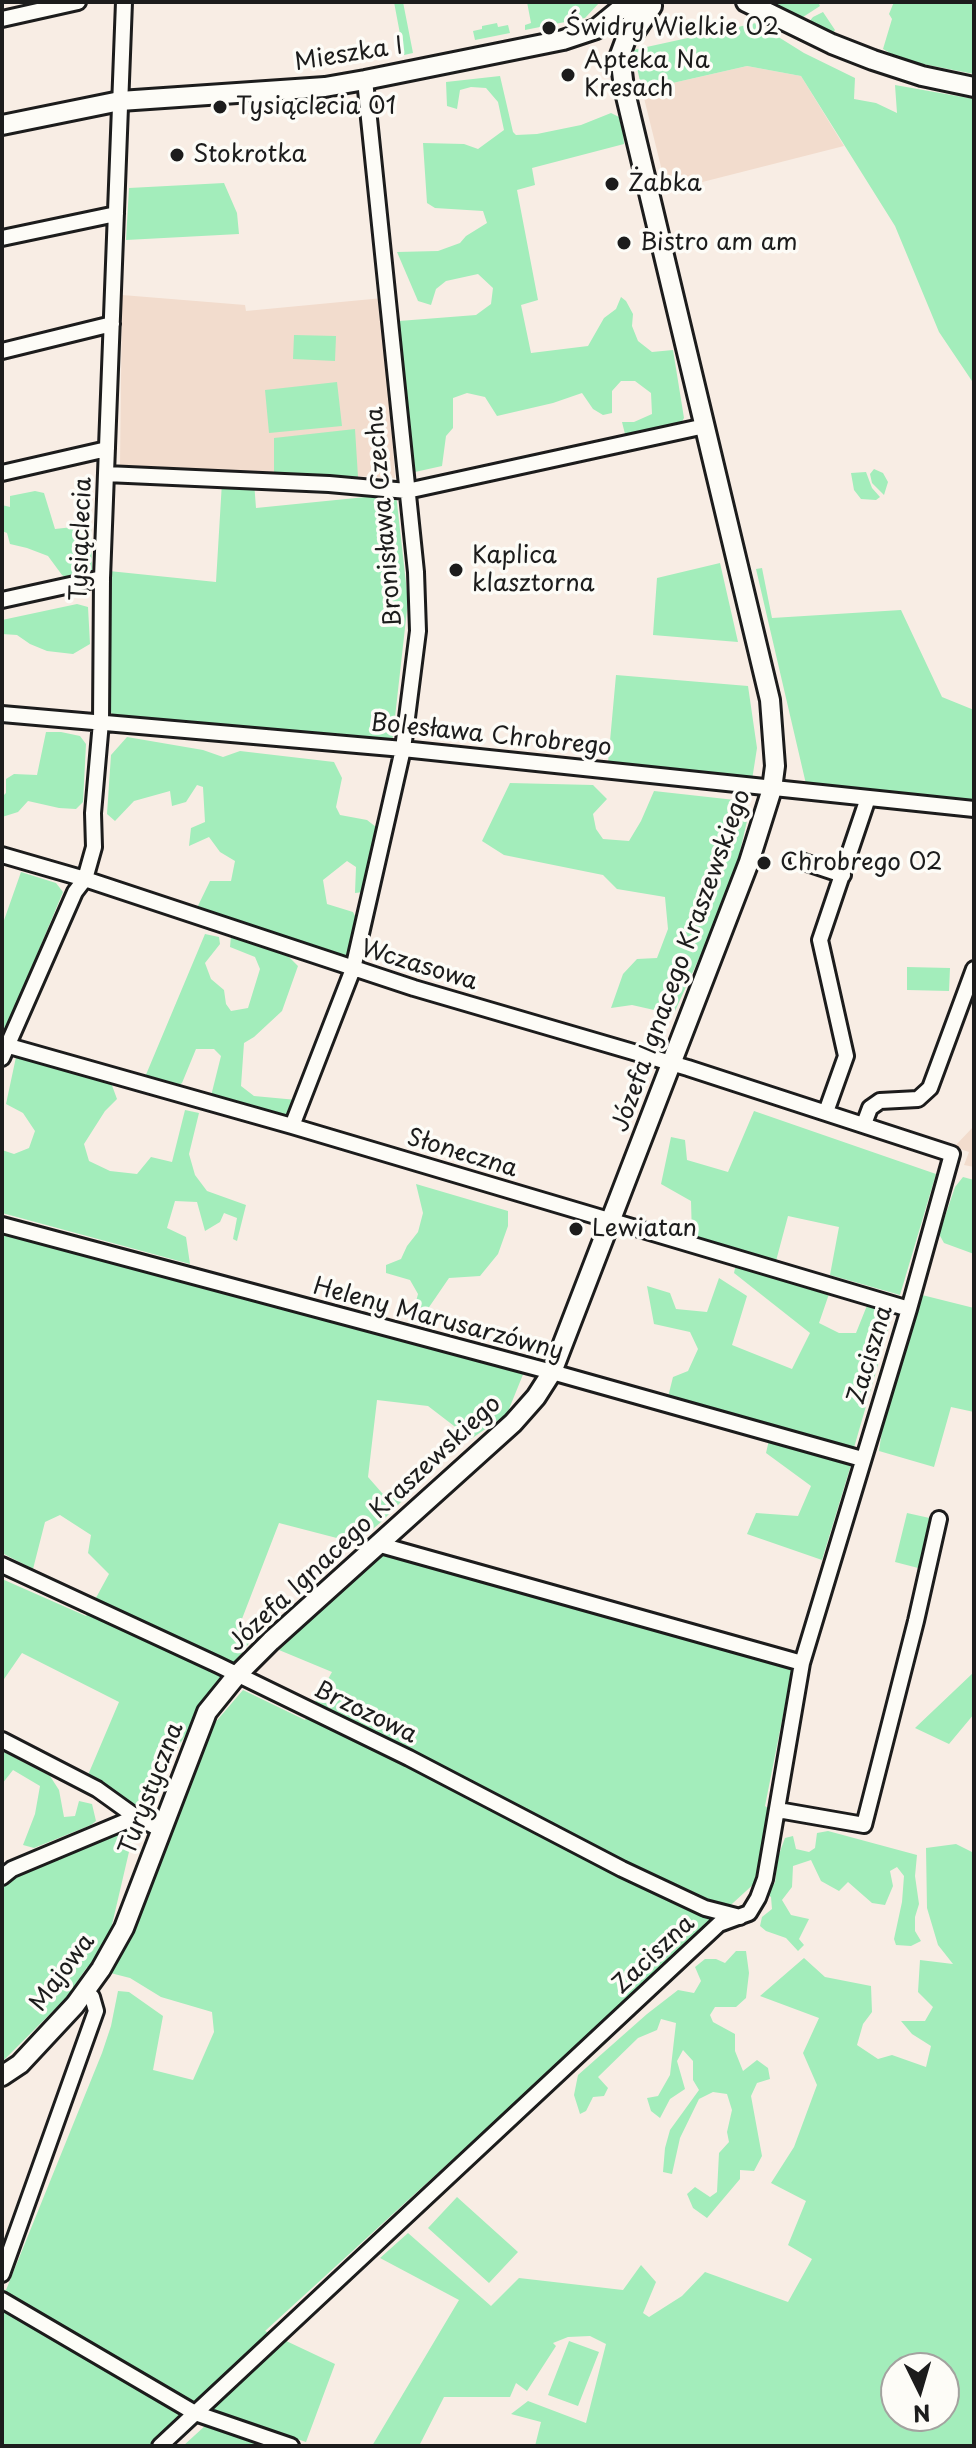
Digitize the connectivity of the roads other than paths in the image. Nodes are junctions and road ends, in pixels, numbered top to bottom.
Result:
1 (78, 2) edge
2 (124, 2) edge
3 (611, 2) edge
4 (746, 2) edge
5 (642, 3) edge
6 (2, 19) edge
7 (589, 31) junction
8 (624, 44) junction
9 (365, 80) junction
10 (974, 87) edge
11 (120, 101) junction
12 (2, 125) edge
13 (116, 214) junction
14 (2, 238) edge
15 (112, 324) junction
16 (2, 351) edge
17 (705, 426) junction
18 (107, 449) junction
19 (2, 473) edge
20 (106, 474) junction
21 (407, 491) junction
22 (102, 578) junction
23 (2, 600) edge
24 (2, 714) edge
25 (101, 722) junction
26 (403, 749) junction
27 (772, 789) junction
28 (868, 798) junction
29 (974, 809) edge
30 (2, 855) edge
31 (798, 860) dead end
32 (843, 875) junction
33 (85, 879) junction
34 (353, 969) junction
35 (974, 969) edge
36 (4, 1049) edge
37 (672, 1063) junction
38 (827, 1109) junction
39 (865, 1121) junction
40 (292, 1126) junction
41 (952, 1154) joint
42 (611, 1221) junction
43 (2, 1225) edge
44 (909, 1309) junction
45 (552, 1372) junction
46 (862, 1459) junction
47 (939, 1519) dead end
48 (377, 1544) junction
49 (2, 1565) edge
50 (802, 1663) junction
51 (237, 1675) junction
52 (2, 1740) edge
53 (778, 1810) junction
54 (136, 1817) junction
55 (162, 1830) junction
56 (2, 1877) edge
57 (705, 1908) junction
58 (740, 1917) junction
59 (719, 1924) junction
60 (124, 1928) joint
61 (85, 1992) junction
62 (2, 2076) edge
63 (2, 2274) edge
64 (2, 2300) edge
65 (195, 2413) junction
66 (160, 2446) edge
67 (291, 2446) edge

1 - 6 street
2 - 11 street, Tysiąclecia
3 - 7 street
4 - 10 street
5 - 7 street, Mieszka I
5 - 8 street
7 - 8 street
7 - 9 street, Mieszka I
8 - 17 street, Józefa Ignacego Kraszewskiego
9 - 11 street, Mieszka I
9 - 21 street, Bronisława Czecha
11 - 12 street, Mieszka I
11 - 13 street, Tysiąclecia
13 - 14 street
13 - 15 street, Tysiąclecia
15 - 16 street
15 - 18 street, Tysiąclecia
17 - 21 street
17 - 27 street, Józefa Ignacego Kraszewskiego
18 - 19 street
18 - 20 street, Tysiąclecia
20 - 21 street
20 - 22 street, Tysiąclecia
21 - 26 street, Bronisława Czecha
22 - 23 street
22 - 25 street, Tysiąclecia
24 - 25 street, Bolesława Chrobrego
25 - 26 street, Bolesława Chrobrego
25 - 33 street, Tysiąclecia
26 - 27 street, Bolesława Chrobrego
26 - 34 street, Bronisława Czecha
27 - 28 street, Bolesława Chrobrego
27 - 37 street, Józefa Ignacego Kraszewskiego
28 - 29 street, Bolesława Chrobrego
28 - 32 street
30 - 33 street, Wczasowa
31 - 32 street
32 - 38 street
33 - 34 street, Wczasowa
33 - 36 street, Tysiąclecia
34 - 37 street, Wczasowa
34 - 40 street, Bronisława Czecha
35 - 39 street
36 - 40 street, Słoneczna
37 - 38 street, Wczasowa
37 - 42 street, Józefa Ignacego Kraszewskiego
38 - 39 street, Wczasowa
39 - 41 street, Wczasowa
40 - 42 street, Słoneczna
41 - 44 street, Zaciszna
42 - 44 street, Słoneczna
42 - 45 street, Józefa Ignacego Kraszewskiego
43 - 45 street, Heleny Marusarzówny
44 - 46 street, Zaciszna
45 - 46 street, Heleny Marusarzówny
45 - 48 street, Józefa Ignacego Kraszewskiego
46 - 50 street, Zaciszna
47 - 53 street
48 - 50 street
48 - 51 street, Józefa Ignacego Kraszewskiego
49 - 51 street, Brzozowa
50 - 53 street, Zaciszna
51 - 55 street, Turystyczna
51 - 57 street, Brzozowa
52 - 54 street
53 - 58 street, Zaciszna
54 - 55 street
54 - 56 street
55 - 60 street, Turystyczna
57 - 58 street, Brzozowa
57 - 59 street, Brzozowa
58 - 59 street, Zaciszna
59 - 65 street, Zaciszna
60 - 61 street, Majowa
61 - 62 street, Majowa
61 - 63 street
64 - 65 street
65 - 66 street, Zaciszna
65 - 67 street

